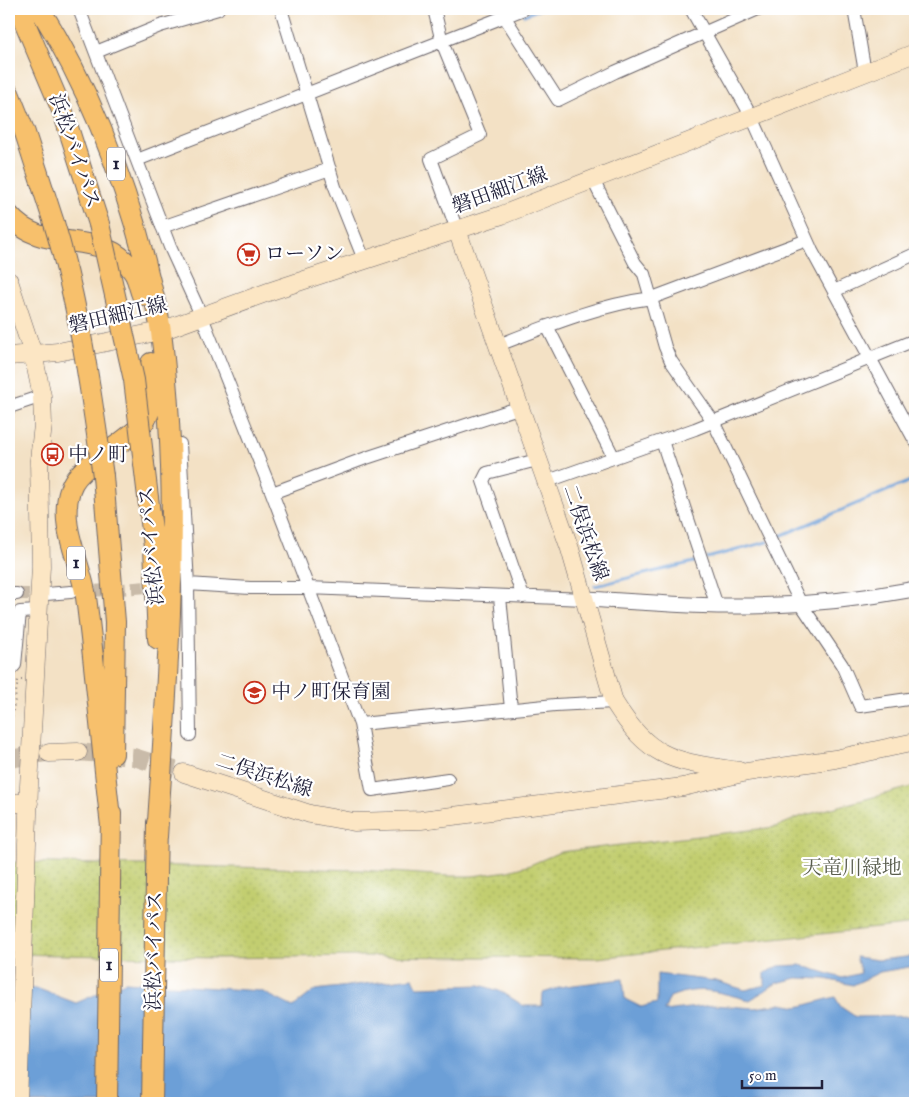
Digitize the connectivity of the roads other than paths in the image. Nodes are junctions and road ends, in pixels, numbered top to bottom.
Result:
1 (19, 9) edge
2 (40, 9) edge
3 (79, 9) edge
4 (218, 9) edge
5 (281, 9) edge
6 (434, 9) edge
7 (524, 9) edge
8 (691, 9) edge
9 (758, 9) edge
10 (854, 9) edge
11 (503, 13) edge
12 (704, 34) junction
13 (442, 42) junction
14 (96, 52) junction
15 (915, 54) edge
16 (865, 72) junction
17 (9, 93) edge
18 (308, 94) junction
19 (752, 117) junction
20 (137, 160) junction
21 (330, 170) junction
22 (592, 180) junction
23 (9, 215) edge
24 (162, 226) junction
25 (456, 230) junction
26 (808, 240) junction
27 (915, 254) edge
28 (365, 262) junction
29 (9, 281) edge
30 (834, 291) junction
31 (652, 298) junction
32 (202, 317) junction
33 (547, 326) junction
34 (160, 331) junction
35 (915, 340) edge
36 (496, 346) junction
37 (33, 354) junction
38 (9, 356) edge
39 (871, 358) junction
40 (42, 396) junction
41 (9, 407) edge
42 (518, 408) junction
43 (713, 421) junction
44 (662, 441) junction
45 (915, 441) edge
46 (614, 458) junction
47 (537, 460) junction
48 (545, 482) junction
49 (272, 493) junction
50 (188, 584) junction
51 (308, 588) junction
52 (915, 589) edge
53 (71, 592) tunnel mouth
54 (46, 594) tunnel mouth
55 (500, 596) junction
56 (523, 597) junction
57 (585, 599) junction
58 (801, 604) junction
59 (717, 606) junction
60 (38, 611) junction
61 (9, 671) edge
62 (915, 698) edge
63 (614, 702) junction
64 (511, 709) junction
65 (360, 724) junction
66 (190, 735) dead end
67 (915, 742) edge
68 (78, 752) tunnel mouth
69 (49, 753) tunnel mouth
70 (747, 772) junction
71 (184, 773) tunnel mouth
72 (448, 779) dead end
73 (9, 803) edge
74 (29, 803) junction
75 (111, 826) junction
76 (157, 836) junction
77 (18, 1103) edge
78 (107, 1103) edge
79 (152, 1103) edge

1 - 76 highway, 浜松バイパス / 1, bridge
2 - 34 highway, 1
3 - 14 street
4 - 14 street
5 - 18 street
6 - 13 street
7 - 11 street
8 - 12 street
9 - 12 street
10 - 16 street
11 - 12 street
11 - 13 street
12 - 19 street
13 - 18 street
13 - 25 street
14 - 20 street
15 - 16 main road, 磐田細江線
16 - 19 main road, 磐田細江線
17 - 75 highway, 浜松バイパス / 1, bridge
18 - 20 street
18 - 21 street
19 - 22 main road, 磐田細江線
19 - 26 street
20 - 24 street
21 - 24 street
21 - 28 street
22 - 25 main road, 磐田細江線
22 - 31 street
23 - 34 highway, 1
24 - 32 street
25 - 28 main road, 磐田細江線
25 - 36 main road, 二俣浜松線
26 - 30 street
26 - 31 street
27 - 30 street
28 - 32 main road, 磐田細江線
29 - 37 main road
30 - 39 street
31 - 33 street
31 - 43 street
32 - 34 main road, 磐田細江線
32 - 49 street
33 - 36 street
33 - 46 street
34 - 37 main road, 磐田細江線
34 - 50 street
34 - 75 highway, 1
34 - 76 highway, 1
35 - 39 street
36 - 42 main road, 二俣浜松線
37 - 38 main road, 磐田細江線
37 - 40 main road
39 - 43 street
39 - 45 street
40 - 41 street
40 - 60 main road
42 - 47 main road, 二俣浜松線
42 - 49 street
43 - 44 street
43 - 58 street
44 - 46 street
44 - 59 street
46 - 48 street
47 - 48 main road, 二俣浜松線
47 - 56 street
48 - 57 main road, 二俣浜松線
49 - 51 street
50 - 51 street
50 - 66 street
51 - 55 street
51 - 65 street
52 - 58 street
53 - 54 street
55 - 56 street
55 - 64 street
56 - 57 street
57 - 59 street
57 - 63 main road, 二俣浜松線
58 - 59 street
58 - 62 street
60 - 61 street
60 - 74 main road
63 - 64 street
63 - 70 main road, 二俣浜松線
64 - 65 street
65 - 72 street
67 - 70 main road, 二俣浜松線
68 - 69 main road
70 - 71 main road, 二俣浜松線
73 - 74 main road
74 - 77 main road
75 - 78 highway, 浜松バイパス / 1
76 - 79 highway, 浜松バイパス / 1

